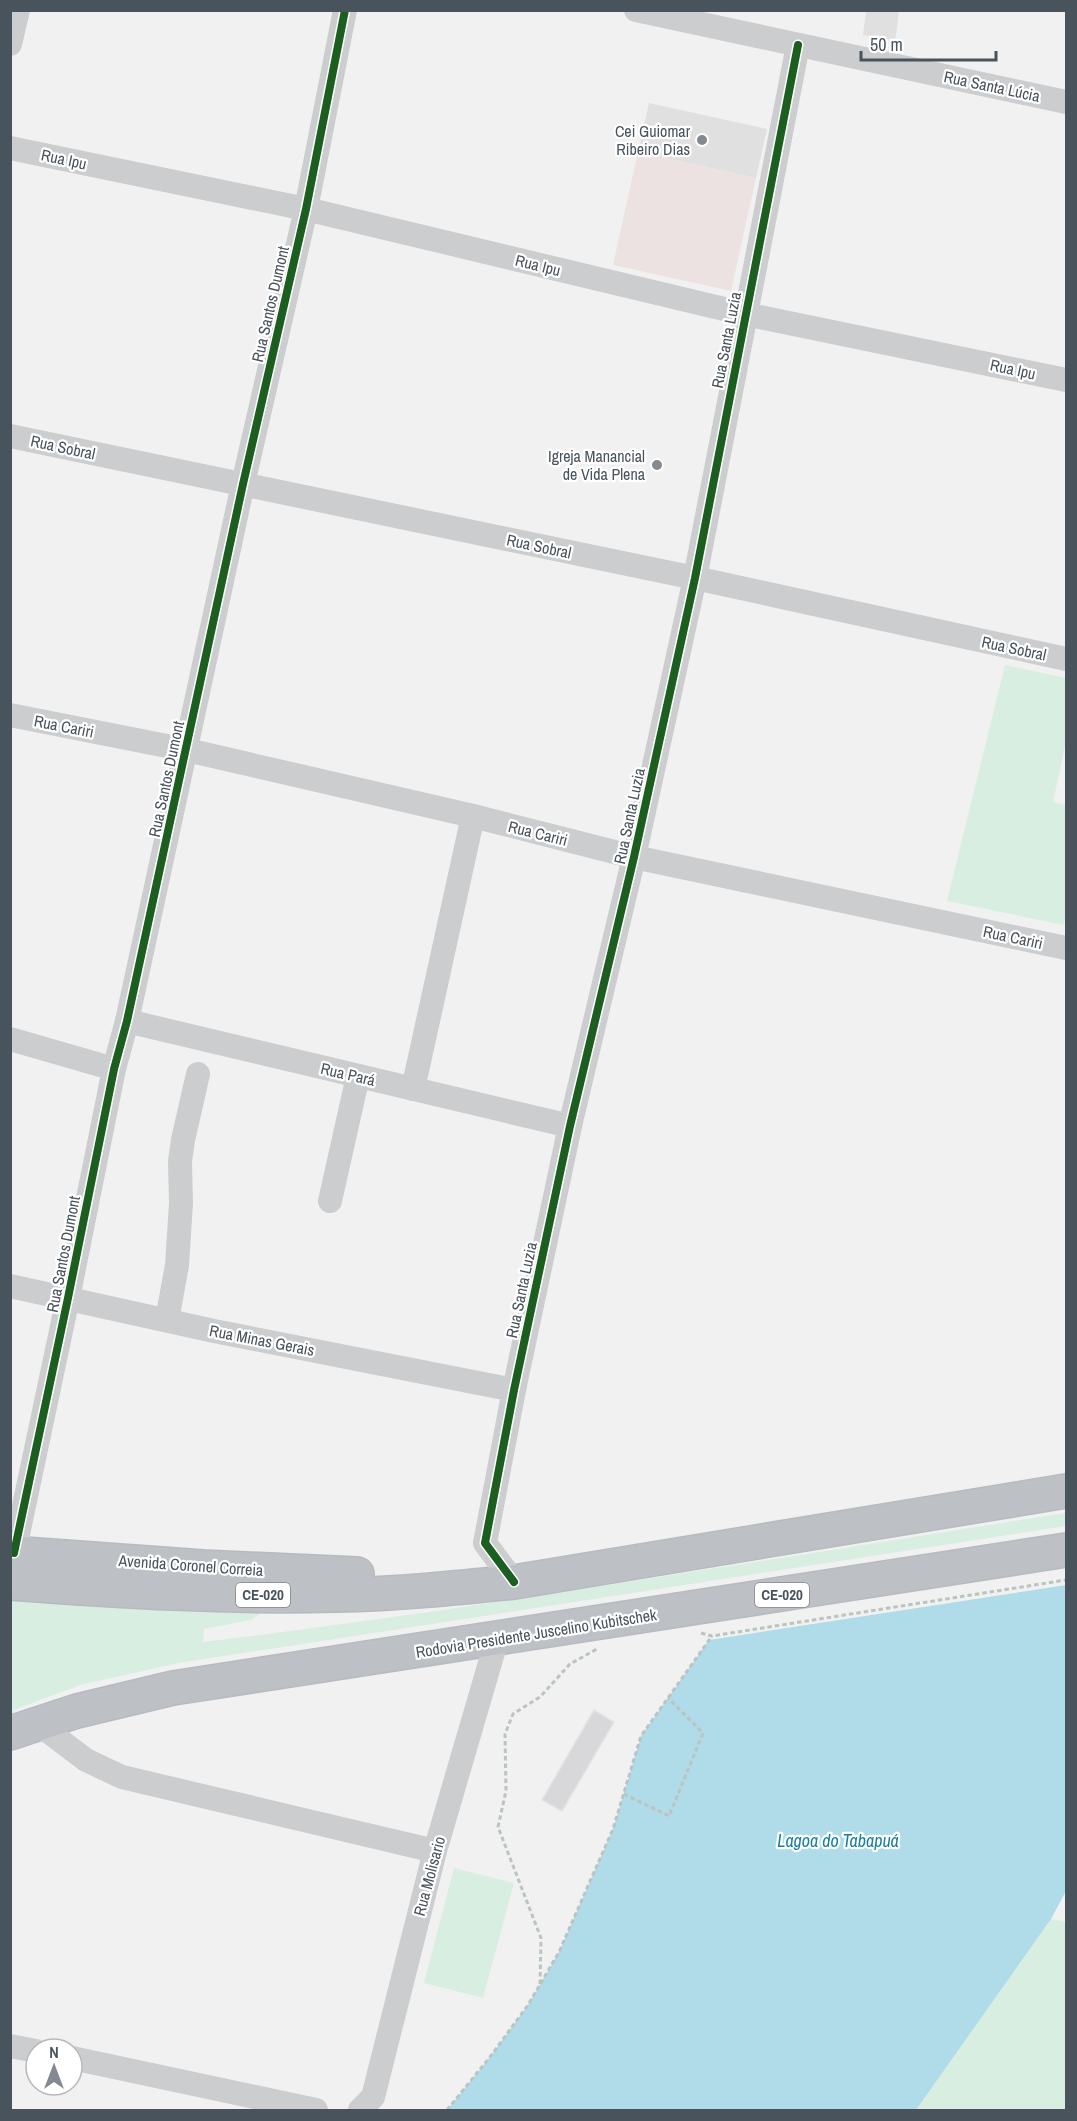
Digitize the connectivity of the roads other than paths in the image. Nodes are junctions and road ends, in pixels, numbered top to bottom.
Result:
1 (18, 10) edge
2 (345, 10) edge
3 (636, 10) edge
4 (10, 44) edge
5 (798, 45) junction
6 (1066, 102) edge
7 (10, 148) edge
8 (306, 209) junction
9 (745, 314) junction
10 (1066, 380) edge
11 (10, 436) edge
12 (243, 484) junction
13 (695, 578) junction
14 (1066, 659) edge
15 (10, 716) edge
16 (187, 750) junction
17 (472, 816) junction
18 (634, 857) junction
19 (1066, 948) edge
20 (127, 1021) junction
21 (10, 1039) edge
22 (114, 1069) junction
23 (198, 1074) dead end
24 (358, 1076) junction
25 (413, 1089) junction
26 (570, 1126) junction
27 (330, 1201) dead end
28 (10, 1286) edge
29 (68, 1298) junction
30 (168, 1320) junction
31 (514, 1390) junction
32 (1066, 1491) edge
33 (1066, 1550) edge
34 (12, 1563) edge
35 (514, 1582) junction
36 (497, 1639) junction
37 (24, 1728) edge
38 (435, 1851) junction
39 (84, 2061) edge
40 (316, 2110) edge
41 (360, 2110) edge

1 - 4 street
2 - 8 street, Rua Santos Dumont
3 - 5 street, Rua Santa Lúcia
5 - 6 street, Rua Santa Lúcia
5 - 9 street, Rua Santa Luzia
7 - 8 street, Rua Ipu
8 - 9 street, Rua Ipu
8 - 12 street, Rua Santos Dumont
9 - 10 street, Rua Ipu
9 - 13 street, Rua Santa Luzia
11 - 12 street, Rua Sobral
12 - 13 street, Rua Sobral
12 - 16 street, Rua Santos Dumont
13 - 14 street, Rua Sobral
13 - 18 street, Rua Santa Luzia
15 - 16 street, Rua Cariri
16 - 17 street, Rua Cariri
16 - 20 street, Rua Santos Dumont
17 - 18 street, Rua Cariri
17 - 25 street
18 - 19 street, Rua Cariri
18 - 26 street, Rua Santa Luzia
20 - 22 street, Rua Santos Dumont
20 - 24 street, Rua Pará
21 - 22 street
22 - 29 street, Rua Santos Dumont
23 - 30 street
24 - 25 street, Rua Pará
24 - 27 street
25 - 26 street, Rua Pará
26 - 31 street, Rua Santa Luzia
28 - 29 street, Rua Minas Gerais
29 - 30 street, Rua Minas Gerais
29 - 34 street, Rua Santos Dumont
30 - 31 street, Rua Minas Gerais
31 - 35 street, Rua Santa Luzia
32 - 35 highway
33 - 36 highway, Rodovia Presidente Juscelino Kubitschek / CE-020
34 - 35 highway, Avenida Coronel Correia
36 - 37 highway, Rodovia Presidente Juscelino Kubitschek / CE-020
36 - 38 street, Rua Molisario
37 - 38 street
38 - 41 street, Rua Molisario
39 - 40 street

